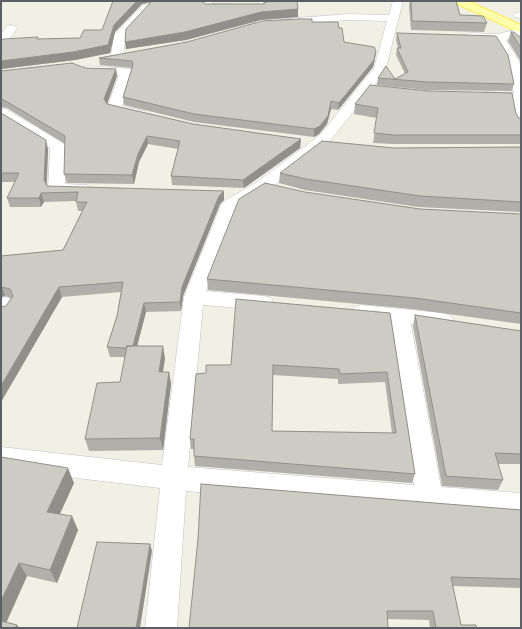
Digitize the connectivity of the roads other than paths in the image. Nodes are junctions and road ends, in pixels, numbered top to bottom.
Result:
1 (207, 1) edge
2 (398, 1) edge
3 (459, 1) edge
4 (484, 1) edge
5 (263, 4) edge
6 (147, 7) edge
7 (520, 16) edge
8 (393, 18) junction
9 (11, 28) dead end
10 (521, 30) edge
11 (389, 34) junction
12 (405, 35) edge
13 (460, 37) edge
14 (499, 38) junction
15 (1, 43) edge
16 (380, 90) edge
17 (362, 91) junction
18 (474, 96) edge
19 (521, 97) edge
20 (1, 112) edge
21 (155, 118) edge
22 (520, 119) edge
23 (296, 141) edge
24 (326, 143) junction
25 (95, 190) edge
26 (264, 191) junction
27 (224, 194) dead end
28 (194, 297) junction
29 (281, 305) edge
30 (344, 311) edge
31 (399, 316) junction
32 (459, 324) edge
33 (1, 458) edge
34 (174, 478) junction
35 (429, 498) junction
36 (521, 506) edge
37 (161, 628) edge

1 - 5 street
2 - 8 street
3 - 10 main road
4 - 7 main road
5 - 8 street
6 - 21 street
8 - 11 street
9 - 15 street
10 - 14 street
11 - 12 street
11 - 17 street
13 - 14 street
14 - 19 street
16 - 17 street
17 - 24 street
18 - 19 street
19 - 22 street
20 - 25 street
23 - 24 street
24 - 26 street
26 - 27 street
26 - 28 street
28 - 29 street
28 - 34 street
30 - 31 street
31 - 32 street
31 - 35 street
33 - 34 street
34 - 35 street
34 - 37 street
35 - 36 street

